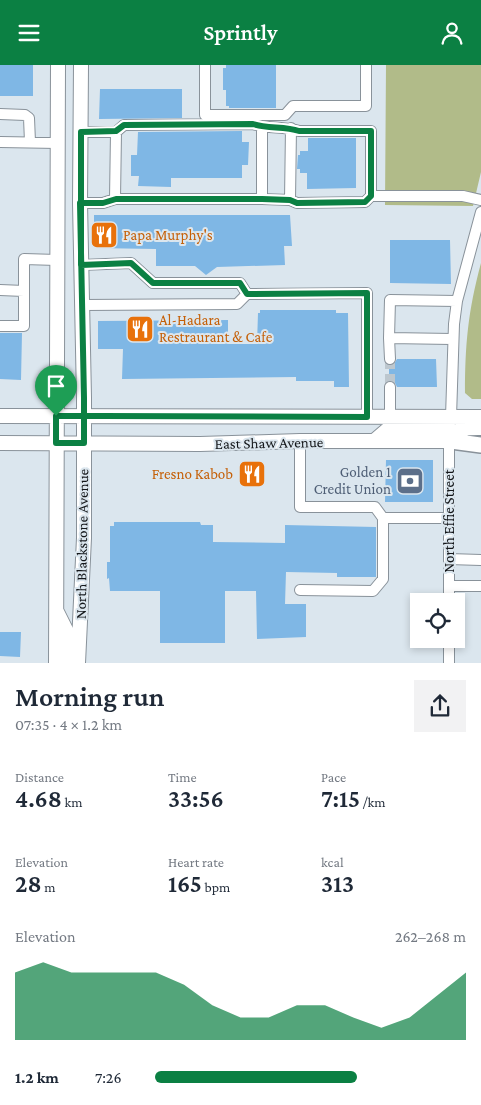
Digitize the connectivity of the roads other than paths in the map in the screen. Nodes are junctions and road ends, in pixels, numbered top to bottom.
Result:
1 (58, 65) edge
2 (81, 65) edge
3 (206, 65) edge
4 (366, 65) edge
5 (0, 114) edge
6 (262, 127) junction
7 (291, 128) junction
8 (116, 131) junction
9 (81, 132) junction
10 (0, 142) edge
11 (30, 142) junction
12 (58, 143) junction
13 (371, 196) junction
14 (116, 199) junction
15 (262, 199) junction
16 (290, 200) junction
17 (481, 200) edge
18 (80, 203) junction
19 (481, 212) edge
20 (56, 260) junction
21 (81, 265) junction
22 (0, 290) edge
23 (24, 291) junction
24 (247, 294) junction
25 (457, 301) junction
26 (82, 305) junction
27 (0, 325) edge
28 (389, 338) junction
29 (452, 339) junction
30 (390, 359) tunnel mouth
31 (390, 387) tunnel mouth
32 (0, 416) edge
33 (56, 416) junction
34 (84, 416) junction
35 (367, 417) junction
36 (390, 417) junction
37 (451, 417) junction
38 (481, 417) edge
39 (481, 428) edge
40 (300, 441) junction
41 (374, 441) junction
42 (450, 441) junction
43 (481, 441) edge
44 (0, 443) edge
45 (56, 443) junction
46 (84, 443) junction
47 (481, 445) edge
48 (383, 518) junction
49 (449, 518) junction
50 (449, 559) junction
51 (481, 559) edge
52 (449, 586) junction
53 (481, 586) edge
54 (300, 590) dead end
55 (449, 593) edge
56 (56, 609) junction
57 (449, 648) edge
58 (56, 663) edge
59 (66, 663) edge
60 (78, 663) edge
61 (449, 663) edge

1 - 12 main road, North Blackstone Avenue
2 - 9 main road, North Blackstone Avenue
3 - 4 street
5 - 11 street
6 - 7 street
6 - 8 street
6 - 15 street
7 - 13 street
7 - 16 street
8 - 9 street
8 - 14 street
9 - 18 main road, North Blackstone Avenue
10 - 11 street
11 - 12 street
12 - 20 main road, North Blackstone Avenue
13 - 16 street
13 - 17 street
14 - 15 street
14 - 18 street
15 - 16 street
18 - 21 main road, North Blackstone Avenue
19 - 25 street
20 - 23 street
20 - 33 main road, North Blackstone Avenue
21 - 24 street
21 - 26 main road, North Blackstone Avenue
22 - 23 street
23 - 27 street
24 - 26 street
24 - 35 street
25 - 28 street
25 - 29 street
26 - 34 main road, North Blackstone Avenue
28 - 29 street
28 - 30 street
29 - 37 street
31 - 36 street
32 - 33 main road, East Shaw Avenue
33 - 34 main road, East Shaw Avenue
33 - 45 main road, North Blackstone Avenue
34 - 35 main road, East Shaw Avenue
34 - 46 main road, North Blackstone Avenue
35 - 36 main road, East Shaw Avenue
36 - 37 main road, East Shaw Avenue
37 - 38 main road, East Shaw Avenue
37 - 41 main road
39 - 42 main road
40 - 41 main road, East Shaw Avenue
40 - 46 main road, East Shaw Avenue
40 - 48 street
41 - 42 main road, East Shaw Avenue
42 - 43 main road, East Shaw Avenue
42 - 47 highway
42 - 49 street, North Effie Street
44 - 45 main road, East Shaw Avenue
45 - 46 main road, East Shaw Avenue
45 - 56 main road, North Blackstone Avenue
46 - 60 main road, North Blackstone Avenue
48 - 49 street
48 - 54 street
49 - 50 street, North Effie Street
50 - 51 street
50 - 52 street, North Effie Street
52 - 53 street
52 - 55 street, North Effie Street
56 - 58 main road, North Blackstone Avenue
56 - 59 main road
57 - 61 street

